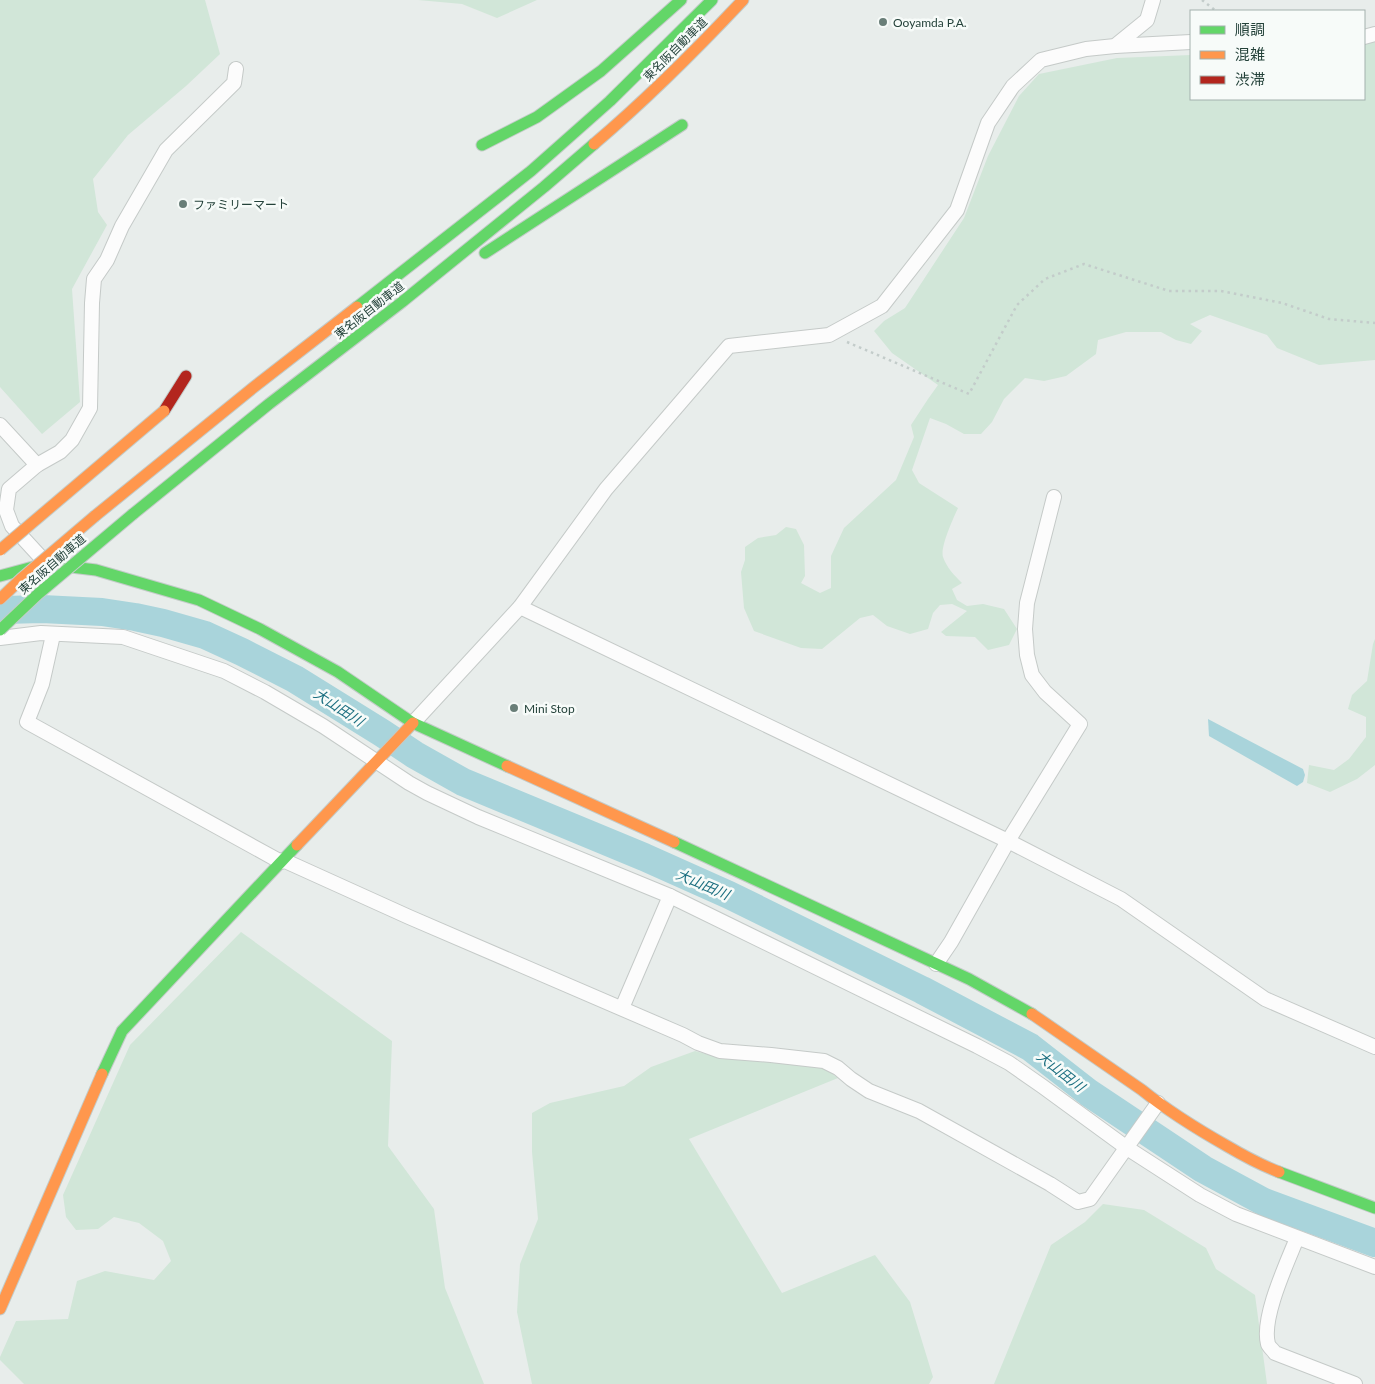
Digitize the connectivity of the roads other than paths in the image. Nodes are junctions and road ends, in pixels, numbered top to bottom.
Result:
1 (681, 0) edge
2 (712, 0) edge
3 (743, 0) edge
4 (1153, 0) edge
5 (1190, 42) edge
6 (1115, 46) junction
7 (236, 69) dead end
8 (682, 125) dead end
9 (482, 145) dead end
10 (477, 260) dead end
11 (438, 288) dead end
12 (402, 302) junction
13 (186, 376) dead end
14 (0, 425) edge
15 (37, 466) junction
16 (1054, 497) dead end
17 (0, 550) edge
18 (46, 564) junction
19 (0, 576) edge
20 (0, 599) edge
21 (520, 607) junction
22 (0, 630) edge
23 (53, 635) junction
24 (0, 638) edge
25 (411, 725) junction
26 (379, 759) junction
27 (1008, 841) junction
28 (282, 861) junction
29 (670, 896) junction
30 (936, 964) junction
31 (622, 1008) junction
32 (1375, 1047) edge
33 (1158, 1103) junction
34 (1127, 1148) junction
35 (1375, 1208) edge
36 (1297, 1238) junction
37 (1375, 1267) edge
38 (0, 1309) edge
39 (1354, 1384) edge

1 - 9 main road
2 - 20 main road, 東名阪自動車道, bridge
3 - 12 main road, 東名阪自動車道
4 - 6 street
5 - 6 street
6 - 21 street
7 - 15 street
8 - 10 main road
11 - 12 main road
12 - 22 main road, 東名阪自動車道, bridge
13 - 17 main road, bridge
14 - 15 street
15 - 18 street
16 - 27 street
18 - 19 main road
18 - 25 main road
21 - 25 street
21 - 27 street
23 - 24 street
23 - 26 street
23 - 28 street
25 - 26 main road
25 - 30 main road
26 - 28 main road
26 - 29 street
27 - 30 street
27 - 32 street
28 - 31 street
28 - 38 main road
29 - 31 street
29 - 34 street
30 - 33 main road
31 - 34 street
33 - 34 street
33 - 35 main road
34 - 36 street
36 - 37 street
36 - 39 street

